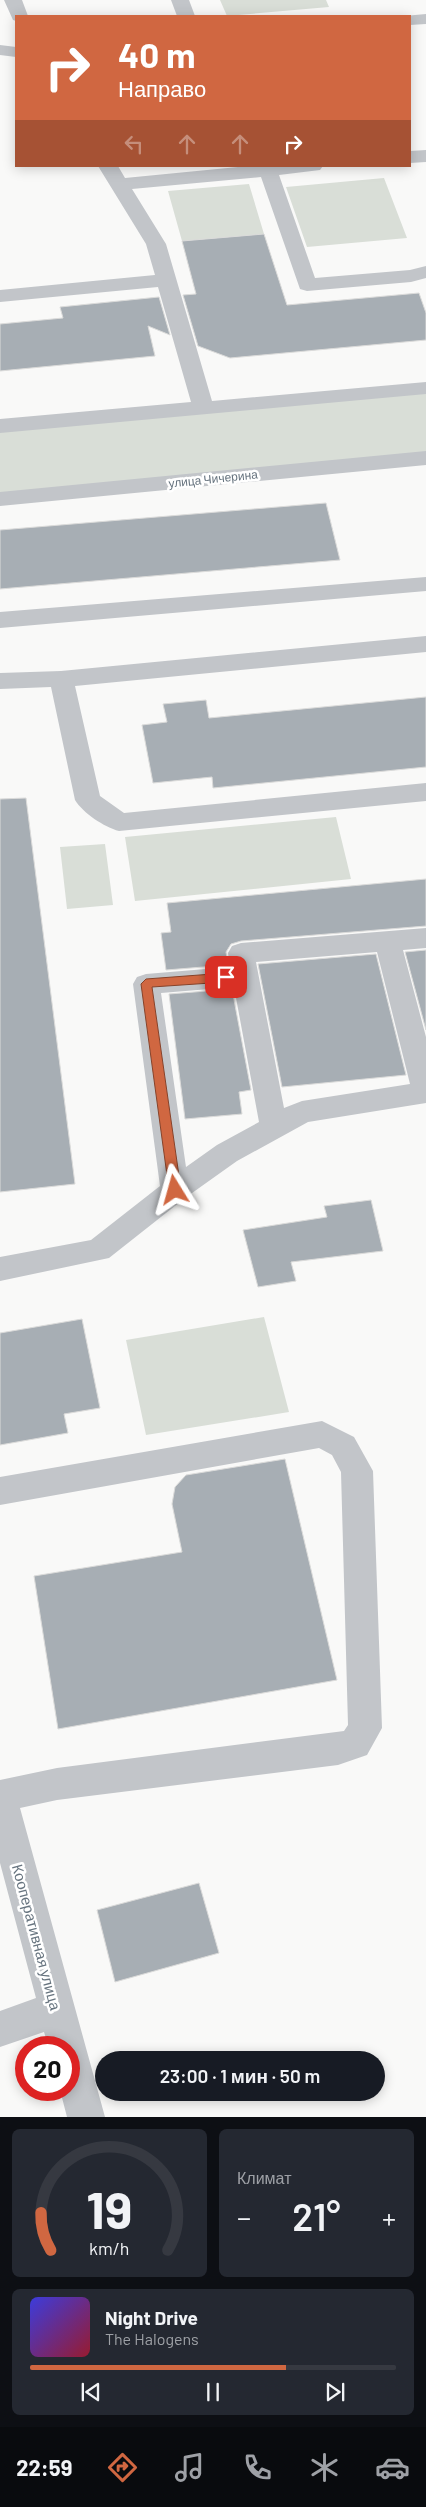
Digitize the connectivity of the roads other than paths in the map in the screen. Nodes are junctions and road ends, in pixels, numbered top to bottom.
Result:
1 (13, 0) edge
2 (180, 0) edge
3 (19, 15) edge
4 (186, 15) edge
5 (426, 19) edge
6 (411, 20) edge
7 (0, 50) edge
8 (15, 52) edge
9 (109, 167) edge
10 (302, 167) edge
11 (268, 170) junction
12 (120, 184) junction
13 (426, 272) edge
14 (166, 280) junction
15 (0, 296) edge
16 (426, 388) edge
17 (203, 408) junction
18 (0, 426) edge
19 (426, 458) edge
20 (0, 499) edge
21 (426, 584) edge
22 (0, 620) edge
23 (426, 644) edge
24 (61, 679) junction
25 (0, 681) edge
26 (426, 792) edge
27 (426, 938) edge
28 (388, 941) junction
29 (245, 976) junction
30 (426, 1092) edge
31 (274, 1128) junction
32 (175, 1190) junction
33 (0, 1270) edge
34 (0, 1491) edge
35 (0, 1797) edge
36 (57, 2009) junction
37 (0, 2029) edge
38 (64, 2036) edge
39 (80, 2095) edge
40 (86, 2117) edge

1 - 3 street
2 - 4 street
5 - 6 street
7 - 8 street
9 - 12 street
10 - 11 street
11 - 12 street
11 - 13 street
12 - 14 street
14 - 15 street
14 - 17 street
16 - 17 street
17 - 18 street
19 - 20 street, улица Чичерина
21 - 22 street
23 - 24 street
24 - 25 street
24 - 26 street
27 - 28 street
28 - 29 street
28 - 30 street
29 - 31 street
29 - 32 street
30 - 31 street
31 - 32 street
32 - 33 street
34 - 35 street
35 - 36 street, Кооперативная улица
36 - 37 street
36 - 38 street, Кооперативная улица
39 - 40 street

